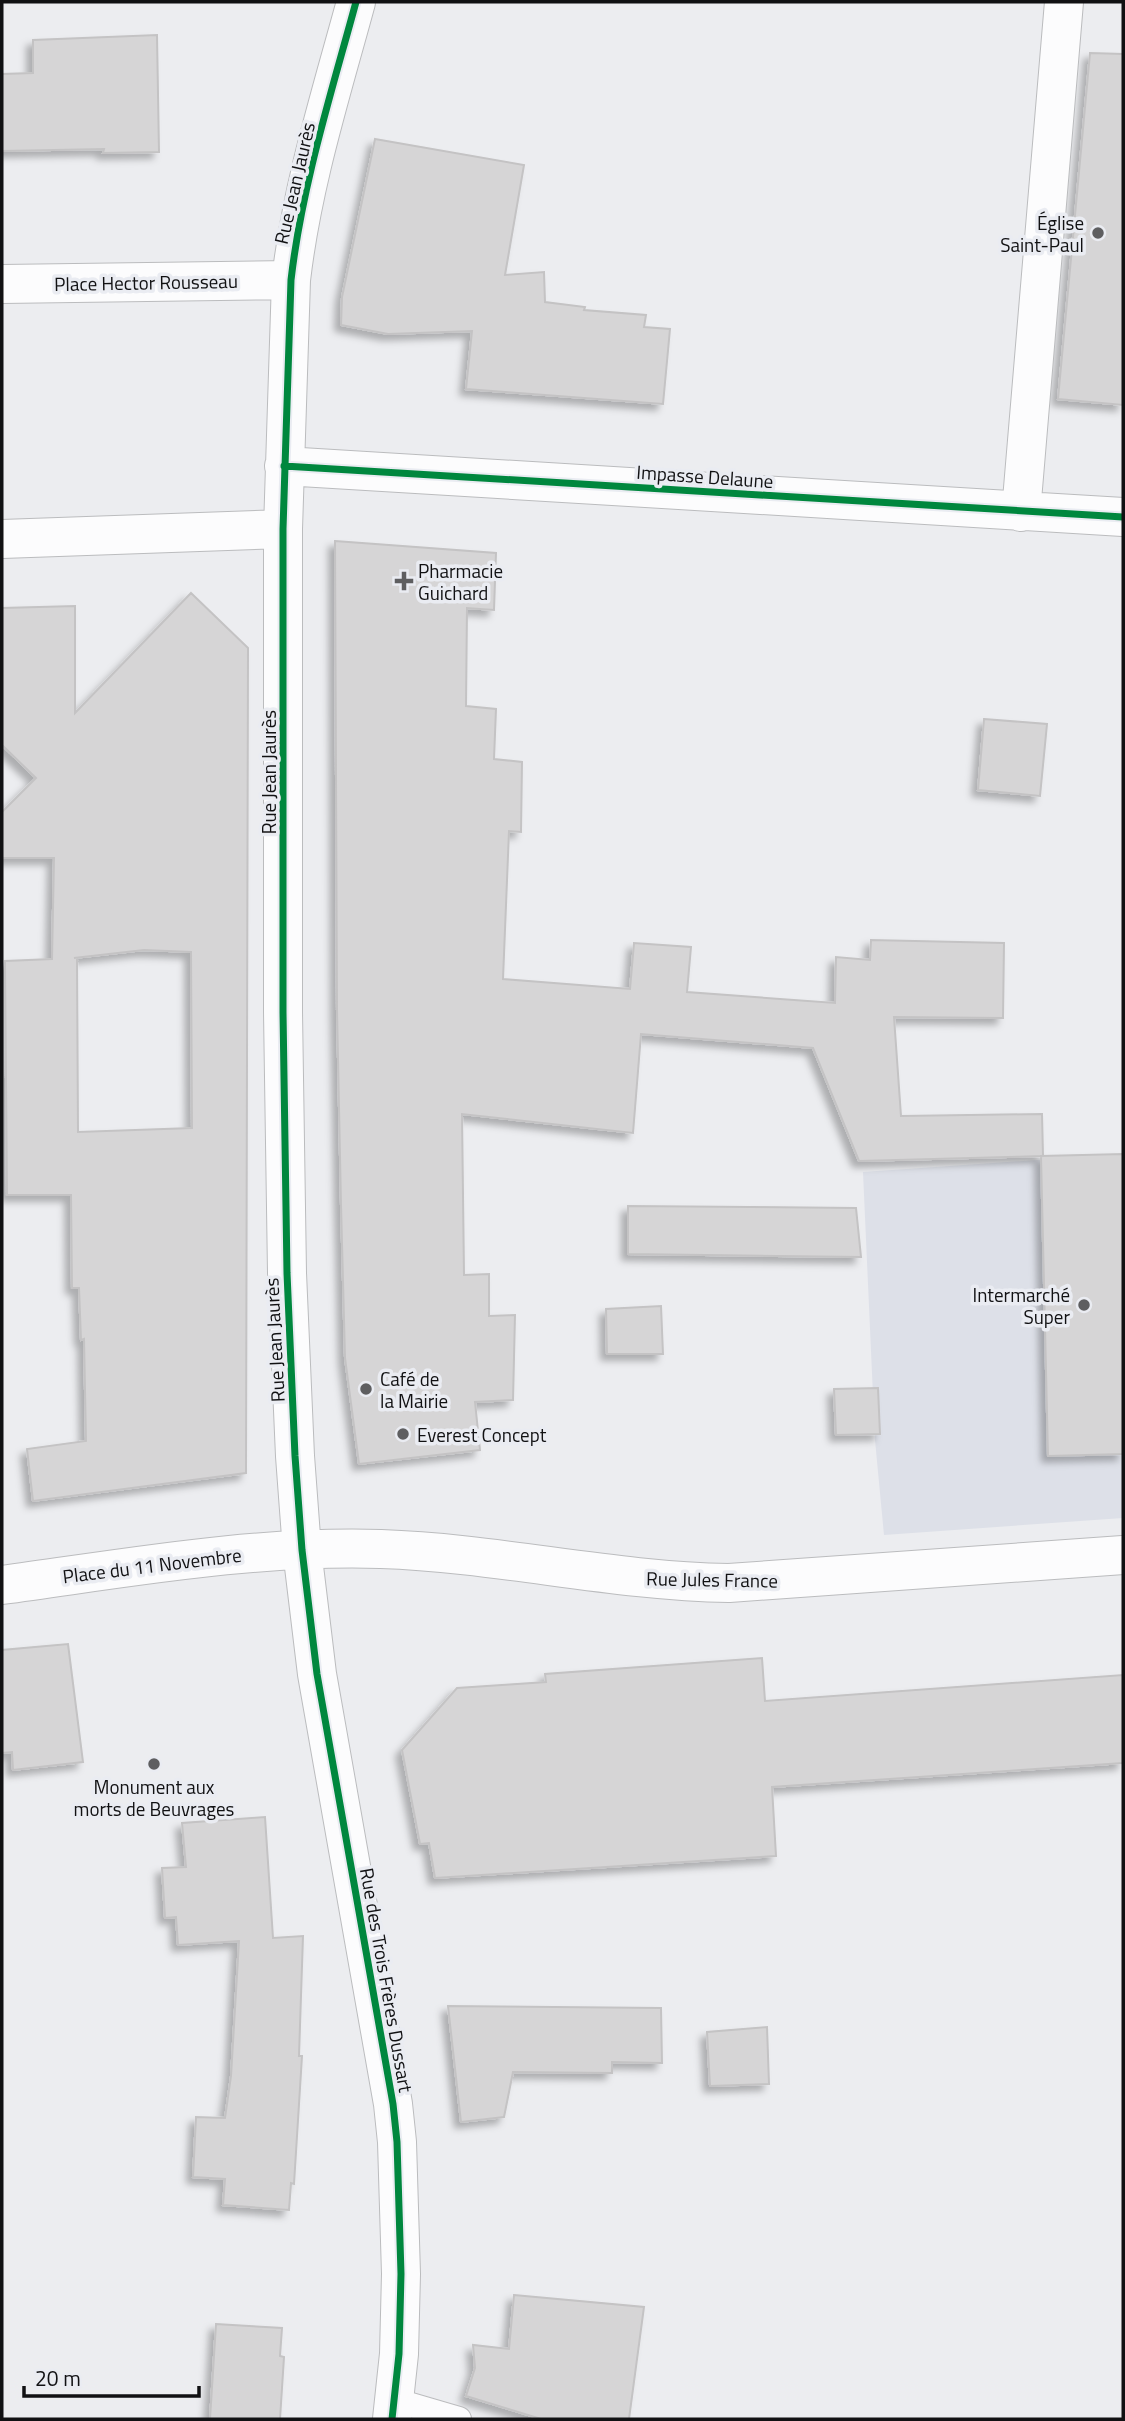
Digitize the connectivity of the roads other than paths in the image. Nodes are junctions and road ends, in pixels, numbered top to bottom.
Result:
1 (356, 2) edge
2 (1064, 2) edge
3 (291, 280) junction
4 (2, 284) edge
5 (285, 466) junction
6 (1021, 512) junction
7 (1123, 517) edge
8 (283, 528) junction
9 (2, 539) edge
10 (302, 1550) junction
11 (1123, 1555) edge
12 (2, 1585) edge
13 (393, 2410) edge
14 (458, 2419) edge

1 - 3 street, Rue Jean Jaurès
2 - 6 street
3 - 4 street, Place Hector Rousseau
3 - 5 street, Rue Jean Jaurès
5 - 6 street, Impasse Delaune
5 - 8 street, Rue Jean Jaurès
6 - 7 street, Impasse Delaune
8 - 9 street
8 - 10 street, Rue Jean Jaurès
10 - 11 street, Rue Jules France
10 - 12 street, Place du 11 Novembre
10 - 13 street, Rue des Trois Frères Dussart
13 - 14 lane

